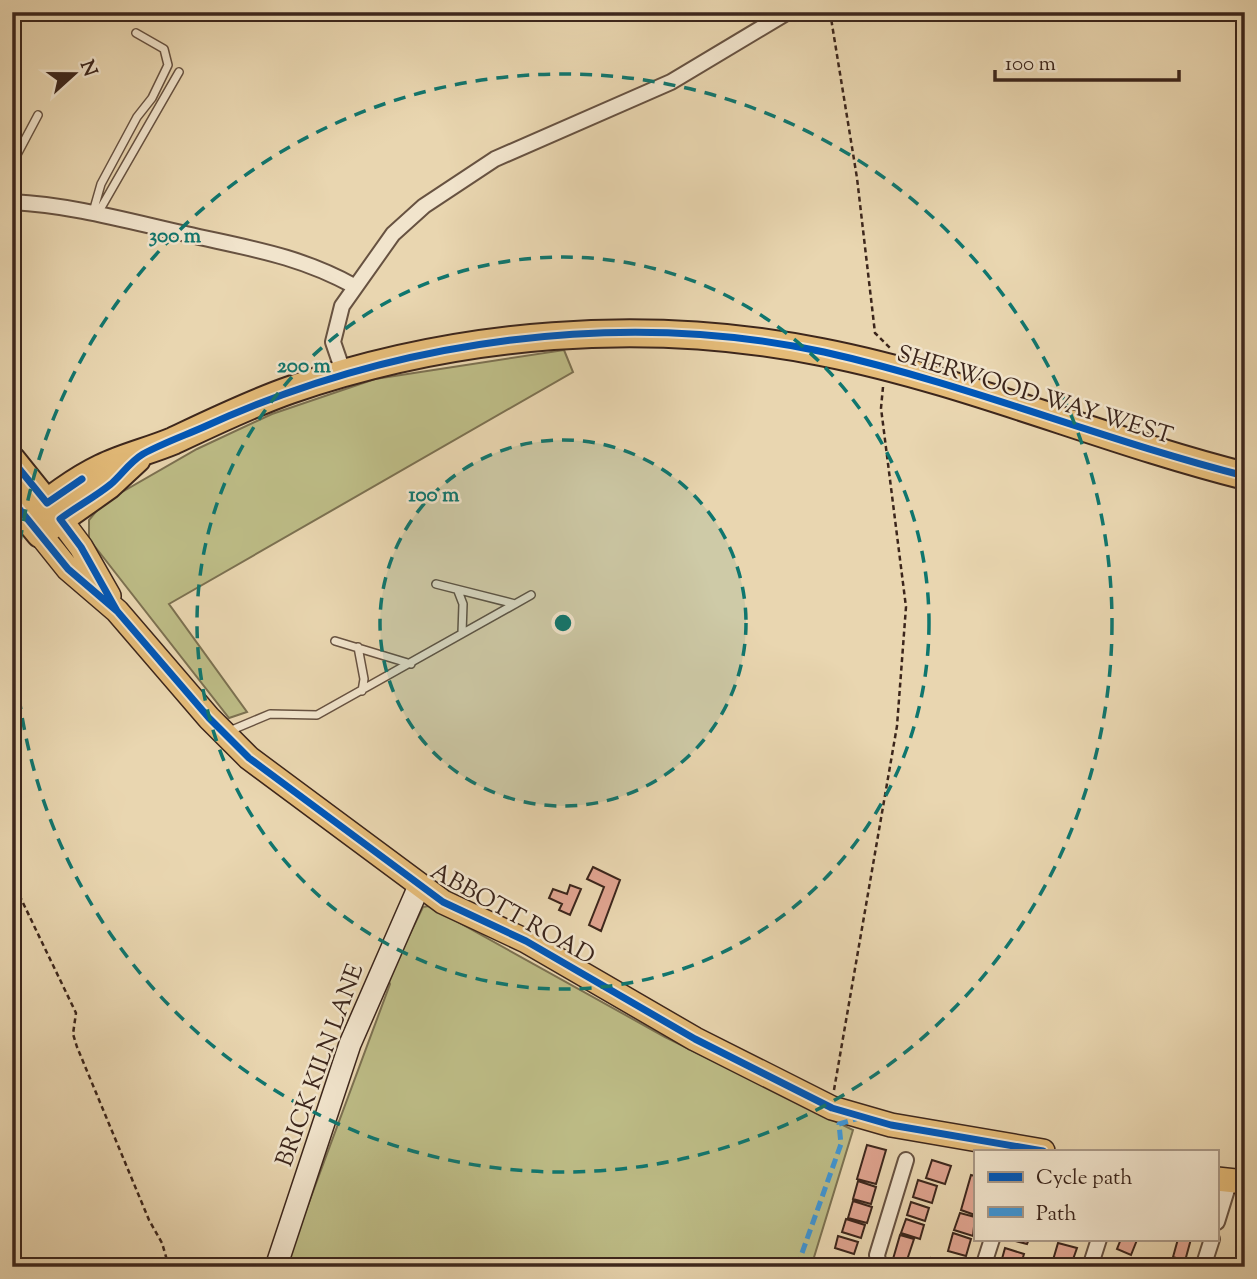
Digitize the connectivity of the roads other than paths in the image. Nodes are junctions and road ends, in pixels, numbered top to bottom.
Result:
1 (788, 12) edge
2 (135, 33) dead end
3 (178, 72) dead end
4 (38, 115) dead end
5 (12, 164) edge
6 (12, 202) edge
7 (96, 212) junction
8 (354, 286) junction
9 (344, 373) junction
10 (12, 460) edge
11 (1245, 476) edge
12 (37, 515) edge
13 (436, 584) dead end
14 (458, 591) junction
15 (531, 595) dead end
16 (515, 604) junction
17 (462, 633) junction
18 (335, 641) dead end
19 (358, 647) junction
20 (411, 664) junction
21 (362, 691) junction
22 (223, 733) junction
23 (420, 884) junction
24 (1037, 1150) edge
25 (906, 1160) dead end
26 (1230, 1180) edge
27 (1218, 1219) edge
28 (992, 1240) edge
29 (1099, 1240) edge
30 (1212, 1240) edge
31 (276, 1267) edge
32 (879, 1267) edge
33 (983, 1267) edge
34 (1090, 1267) edge
35 (1203, 1267) edge

1 - 8 street
2 - 7 lane
3 - 7 lane
4 - 5 lane
6 - 7 street
7 - 8 street
8 - 9 street
9 - 11 highway, SHERWOOD WAY WEST
9 - 12 highway, SHERWOOD WAY WEST
10 - 12 highway, ABBOTT ROAD
12 - 22 main road, ABBOTT ROAD
13 - 14 lane
14 - 16 lane
14 - 17 lane
15 - 16 lane
16 - 17 lane
17 - 20 lane
18 - 19 lane
19 - 20 lane
19 - 21 lane
20 - 21 lane
21 - 22 lane
22 - 23 main road, ABBOTT ROAD
23 - 24 main road, ABBOTT ROAD
23 - 31 street, BRICK KILN LANE
25 - 32 street
26 - 27 street
28 - 33 street
29 - 34 street
30 - 35 street

